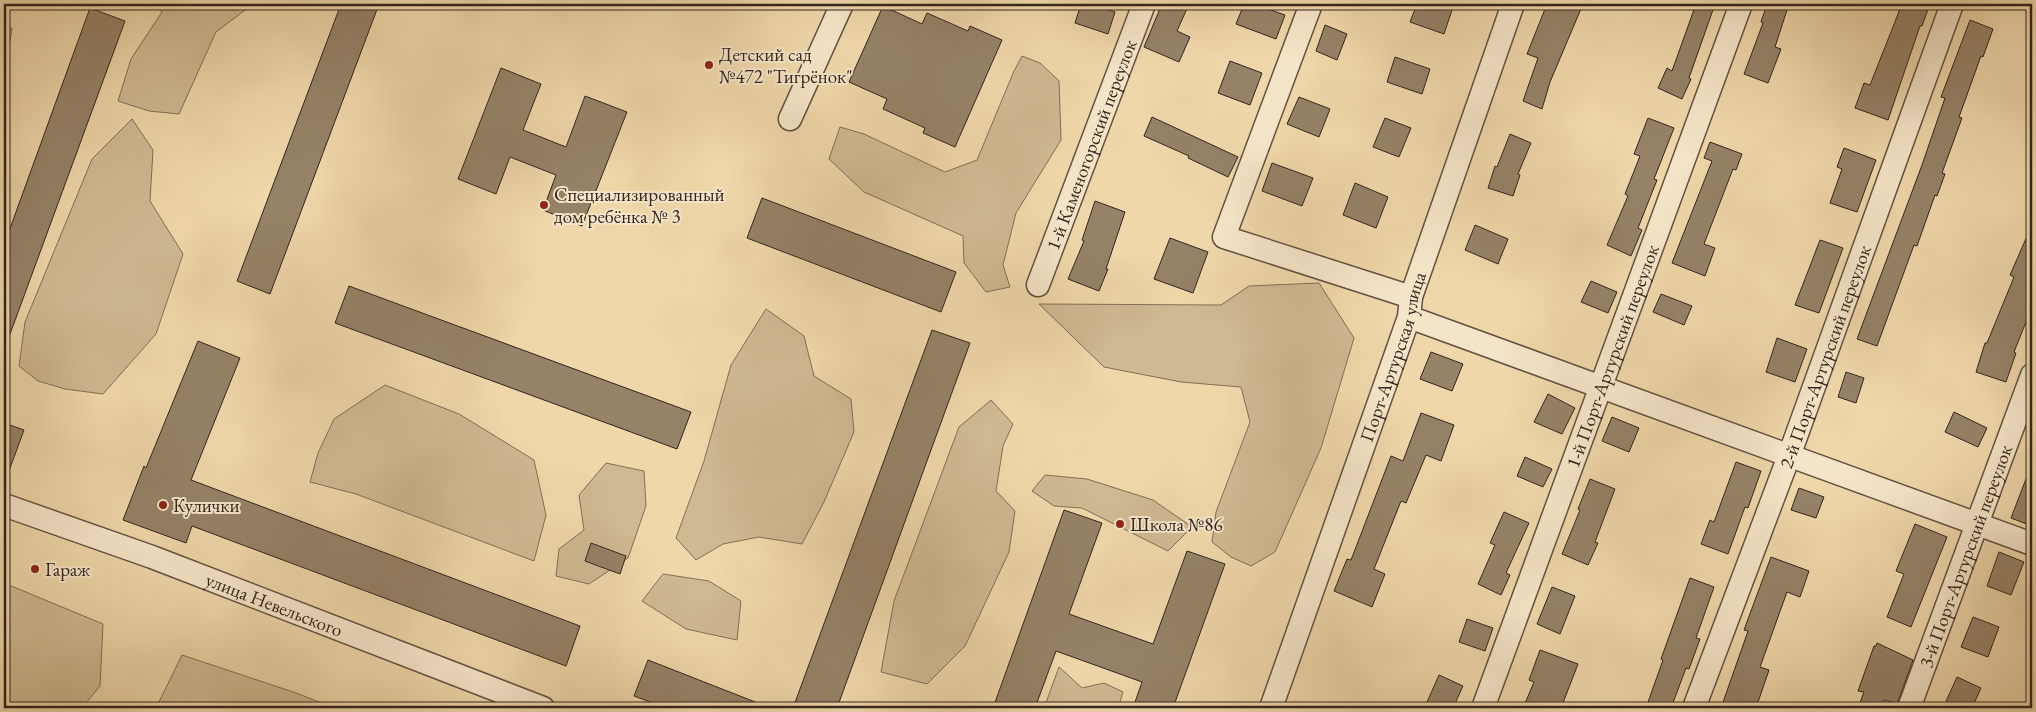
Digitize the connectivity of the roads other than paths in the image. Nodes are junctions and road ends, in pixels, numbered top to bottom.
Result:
1 (842, 4) edge
2 (1144, 4) edge
3 (1311, 4) edge
4 (1513, 4) edge
5 (1741, 4) edge
6 (1952, 4) edge
7 (790, 120) dead end
8 (1038, 285) dead end
9 (1410, 307) junction
10 (2032, 375) edge
11 (1602, 387) junction
12 (1789, 456) junction
13 (4, 505) edge
14 (1978, 524) junction
15 (2032, 544) edge
16 (543, 708) edge
17 (1271, 708) edge
18 (1484, 708) edge
19 (1694, 708) edge
20 (1909, 708) edge

1 - 7 street
2 - 8 street, 1-й Каменогорский переулок
3 - 9 street
4 - 9 street, Порт-Артурская улица
5 - 11 street, 1-й Порт-Артурский переулок
6 - 12 street, 2-й Порт-Артурский переулок
9 - 11 street
9 - 17 street, Порт-Артурская улица
10 - 14 street, 3-й Порт-Артурский переулок
11 - 12 street
11 - 18 street, 1-й Порт-Артурский переулок
12 - 14 street
12 - 19 street, 2-й Порт-Артурский переулок
13 - 16 street, улица Невельского
14 - 15 street
14 - 20 street, 3-й Порт-Артурский переулок

